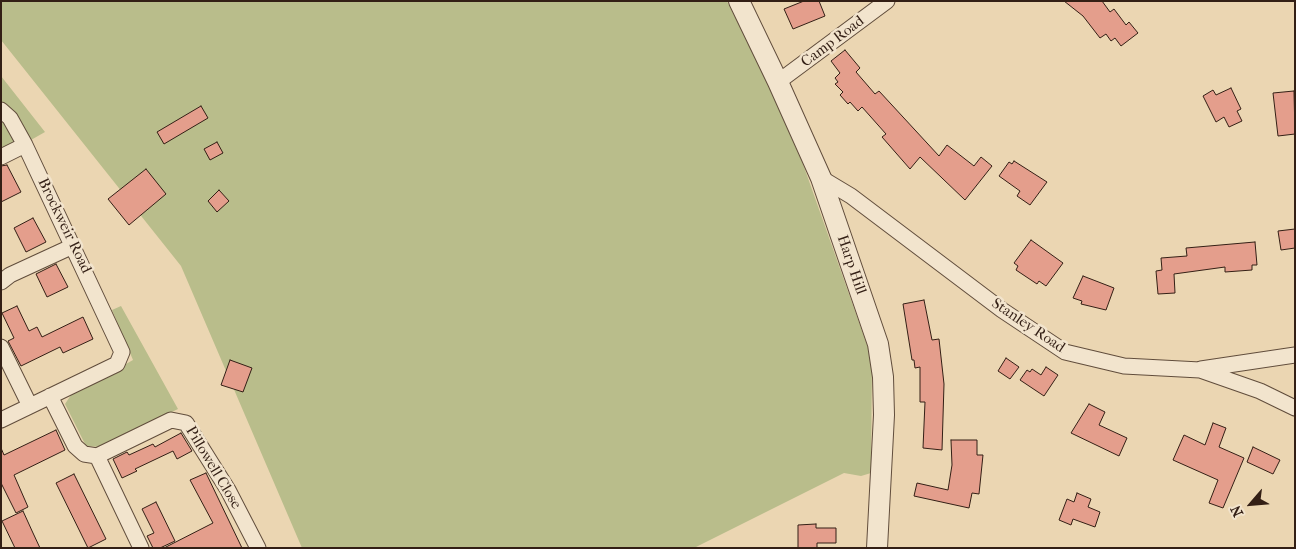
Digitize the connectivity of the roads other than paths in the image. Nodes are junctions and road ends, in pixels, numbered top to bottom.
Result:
1 (739, 1) edge
2 (887, 1) edge
3 (778, 82) junction
4 (1, 110) edge
5 (25, 145) junction
6 (1, 157) edge
7 (821, 178) junction
8 (73, 246) junction
9 (1, 282) edge
10 (1, 347) edge
11 (1295, 355) edge
12 (1255, 360) junction
13 (1200, 370) junction
14 (1252, 388) junction
15 (50, 396) junction
16 (30, 406) junction
17 (1295, 408) edge
18 (1, 420) edge
19 (97, 456) junction
20 (141, 548) edge
21 (258, 548) edge
22 (876, 548) edge

1 - 3 street, Harp Hill
2 - 3 street, Camp Road
3 - 7 street, Harp Hill
4 - 5 street, Brockweir Road
5 - 6 street
5 - 8 street, Brockweir Road
7 - 13 street, Stanley Road
7 - 22 street, Harp Hill
8 - 9 street
8 - 15 street, Brockweir Road
10 - 16 street
11 - 12 street
12 - 13 street
12 - 14 street
13 - 14 street, Stanley Road
14 - 17 street, Stanley Road
15 - 16 street
15 - 19 street
16 - 18 street
19 - 20 street
19 - 21 street, Pillowell Close

